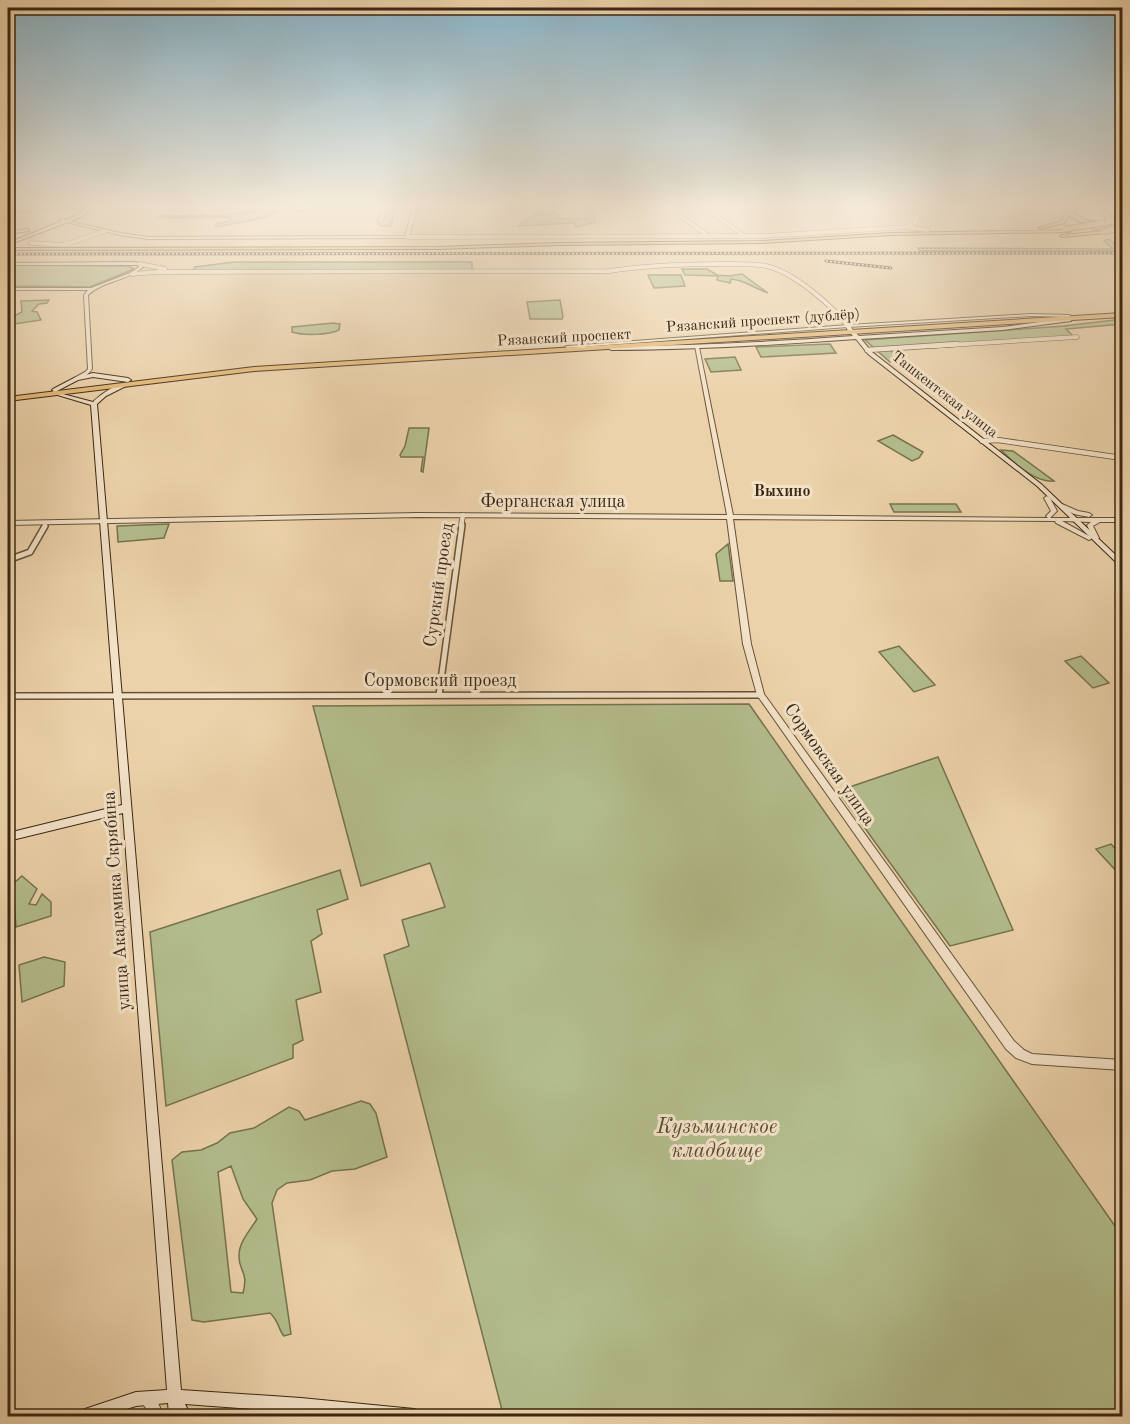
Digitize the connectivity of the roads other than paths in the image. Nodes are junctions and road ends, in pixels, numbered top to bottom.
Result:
1 (138, 270) edge
2 (167, 270) edge
3 (613, 270) edge
4 (779, 270) edge
5 (174, 272) junction
6 (132, 274) junction
7 (8, 289) edge
8 (92, 289) junction
9 (1122, 313) edge
10 (851, 332) junction
11 (1077, 337) dead end
12 (697, 347) junction
13 (598, 348) junction
14 (867, 350) junction
15 (90, 369) junction
16 (100, 375) junction
17 (75, 380) junction
18 (114, 381) junction
19 (128, 382) junction
20 (54, 392) junction
21 (67, 393) junction
22 (107, 393) junction
23 (8, 398) edge
24 (81, 399) junction
25 (94, 404) junction
26 (973, 434) junction
27 (998, 440) junction
28 (982, 441) junction
29 (998, 454) junction
30 (1122, 458) edge
31 (1026, 477) junction
32 (1047, 498) junction
33 (1062, 506) junction
34 (462, 515) junction
35 (730, 516) junction
36 (1048, 518) junction
37 (1071, 518) junction
38 (1103, 518) junction
39 (1122, 519) edge
40 (103, 522) junction
41 (8, 523) edge
42 (45, 526) dead end
43 (1092, 538) junction
44 (8, 560) edge
45 (1122, 566) edge
46 (118, 695) junction
47 (439, 695) junction
48 (761, 695) junction
49 (8, 696) edge
50 (127, 808) junction
51 (8, 837) edge
52 (1122, 1065) edge
53 (174, 1396) junction
54 (145, 1398) junction
55 (85, 1416) edge
56 (156, 1416) edge
57 (169, 1416) edge
58 (176, 1416) edge
59 (184, 1416) edge
60 (414, 1416) edge

1 - 6 street
2 - 5 street
3 - 5 street
4 - 10 street
5 - 6 street
6 - 8 street
7 - 8 street
8 - 15 street
9 - 10 main road, Рязанский проспект
10 - 12 main road, Рязанский проспект (дублёр)
10 - 13 main road, Рязанский проспект
10 - 14 main road, Ташкентская улица
10 - 19 main road, Рязанский проспект
11 - 14 street
12 - 13 main road, Рязанский проспект (дублёр)
12 - 35 street, Сормовская улица
13 - 19 main road, Рязанский проспект
14 - 26 main road, Ташкентская улица
15 - 16 street
15 - 17 street
16 - 17 main road
16 - 18 main road
17 - 20 main road
17 - 21 main road
18 - 19 main road, Рязанский проспект
18 - 21 main road, Рязанский проспект
18 - 22 main road
19 - 22 main road
20 - 21 main road, Рязанский проспект
20 - 23 main road, Рязанский проспект
21 - 24 main road
22 - 24 main road
22 - 25 main road
24 - 25 main road
25 - 40 main road, улица Академика Скрябина
26 - 27 street
26 - 28 main road, Ташкентская улица
27 - 28 street
27 - 29 street
27 - 30 street
28 - 29 main road, Ташкентская улица
29 - 31 main road, Ташкентская улица
31 - 32 main road, Ташкентская улица
31 - 33 main road, Ташкентская улица
32 - 36 street
32 - 37 main road, Ташкентская улица
33 - 37 main road, Ташкентская улица
33 - 38 street
34 - 35 street, Ферганская улица
34 - 40 street, Ферганская улица
34 - 47 street, Сурский проезд
35 - 36 street, Ферганская улица
35 - 48 street, Сормовская улица
36 - 37 street, Ферганская улица
36 - 43 street
37 - 38 street, Ферганская улица
37 - 43 main road, Ташкентская улица
38 - 39 street, Ферганская улица
38 - 43 street
40 - 41 street, Ферганская улица
40 - 46 main road, улица Академика Скрябина
42 - 44 street
43 - 45 main road, Ташкентская улица
46 - 47 street, Сормовский проезд
46 - 49 street, Сормовский проезд
46 - 50 main road, улица Академика Скрябина
47 - 48 street, Сормовский проезд
48 - 52 street, Сормовская улица
50 - 51 main road
50 - 53 main road, улица Академика Скрябина
53 - 54 main road
53 - 57 main road, улица Академика Скрябина
53 - 58 main road, улица Академика Скрябина
53 - 59 main road, улица Академика Скрябина
53 - 60 main road
54 - 55 main road
54 - 56 street

